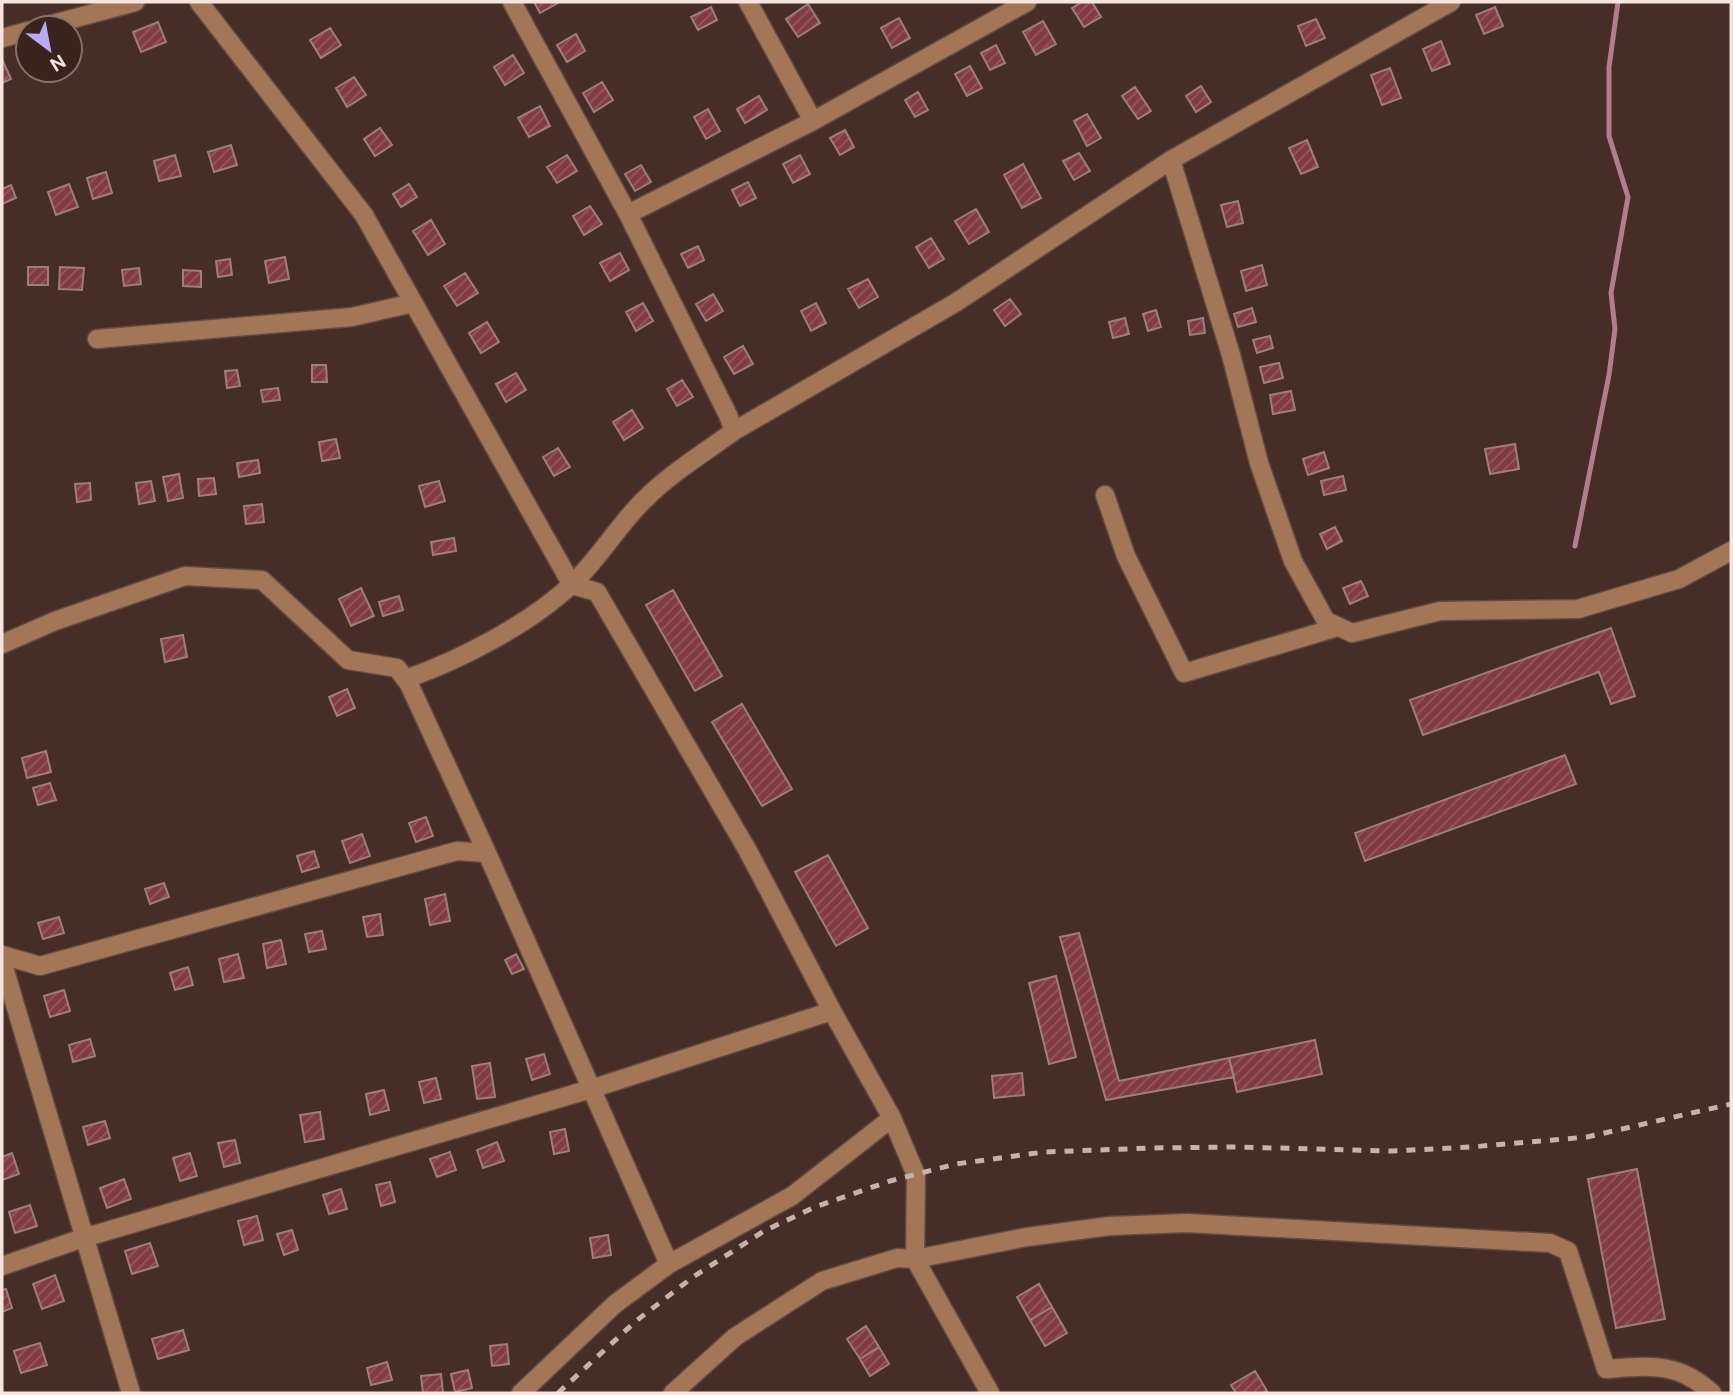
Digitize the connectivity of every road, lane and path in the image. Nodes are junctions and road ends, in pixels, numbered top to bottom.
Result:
1 (135, 2) edge
2 (199, 2) edge
3 (512, 2) edge
4 (748, 2) edge
5 (1027, 2) edge
6 (1451, 2) edge
7 (84, 16) edge
8 (813, 121) junction
9 (1171, 160) junction
10 (628, 214) junction
11 (413, 303) junction
12 (97, 339) dead end
13 (734, 431) junction
14 (1105, 495) dead end
15 (1731, 551) edge
16 (572, 585) junction
17 (1339, 627) junction
18 (2, 644) edge
19 (405, 679) junction
20 (487, 853) junction
21 (2, 955) edge
22 (2, 961) edge
23 (832, 1011) junction
24 (591, 1089) junction
25 (892, 1118) junction
26 (83, 1238) junction
27 (915, 1259) junction
28 (670, 1264) junction
29 (2, 1265) edge
30 (131, 1393) edge
31 (520, 1393) edge
32 (673, 1393) edge
33 (990, 1393) edge
34 (1712, 1393) edge

1 - 7 street
2 - 11 street
3 - 10 street
4 - 8 street
5 - 8 street
6 - 9 street
8 - 10 street
9 - 13 street
9 - 17 street
10 - 13 street
11 - 12 street
11 - 16 street
13 - 16 street
14 - 17 street
15 - 17 street
16 - 19 street
16 - 23 street
18 - 19 street
19 - 20 street
20 - 21 street
20 - 24 street
22 - 26 street
23 - 24 street
23 - 25 street
24 - 26 street
24 - 28 street
25 - 27 street
25 - 28 street
26 - 29 street
26 - 30 street
27 - 32 street
27 - 33 street
27 - 34 street
28 - 31 street

